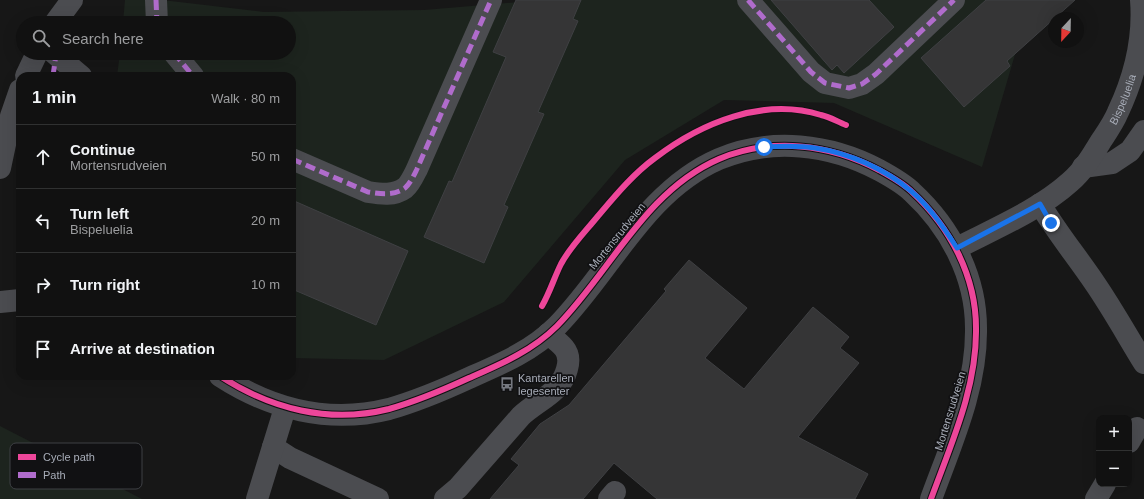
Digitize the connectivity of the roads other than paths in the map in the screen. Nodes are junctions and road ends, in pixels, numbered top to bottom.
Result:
1 (72, 0) edge
2 (156, 0) edge
3 (491, 0) edge
4 (748, 0) edge
5 (954, 0) edge
6 (1141, 0) edge
7 (60, 16) edge
8 (157, 16) edge
9 (34, 60) edge
10 (62, 60) edge
11 (180, 60) edge
12 (28, 72) edge
13 (76, 72) edge
14 (190, 72) edge
15 (16, 102) edge
16 (1144, 131) edge
17 (296, 161) edge
18 (1083, 167) junction
19 (0, 168) edge
20 (1040, 204) junction
21 (957, 248) junction
22 (16, 300) edge
23 (0, 302) edge
24 (548, 334) junction
25 (1144, 363) edge
26 (227, 380) edge
27 (285, 408) junction
28 (273, 447) junction
29 (1103, 487) edge
30 (257, 499) edge
31 (378, 499) edge
32 (446, 499) edge
33 (931, 499) edge
34 (1096, 499) edge

1 - 7 street
2 - 8 street
3 - 17 street
4 - 5 street
6 - 18 street, Bispeluelia
9 - 12 street
10 - 13 street
11 - 14 street
15 - 19 street
16 - 18 street
18 - 20 street, Bispeluelia
20 - 21 street, Bispeluelia
20 - 25 street
21 - 24 street, Mortensrudveien
21 - 33 street, Mortensrudveien
22 - 23 street
24 - 27 street, Mortensrudveien
24 - 32 street
26 - 27 street, Mortensrudveien
27 - 28 street
28 - 30 street
28 - 31 street
29 - 34 street

